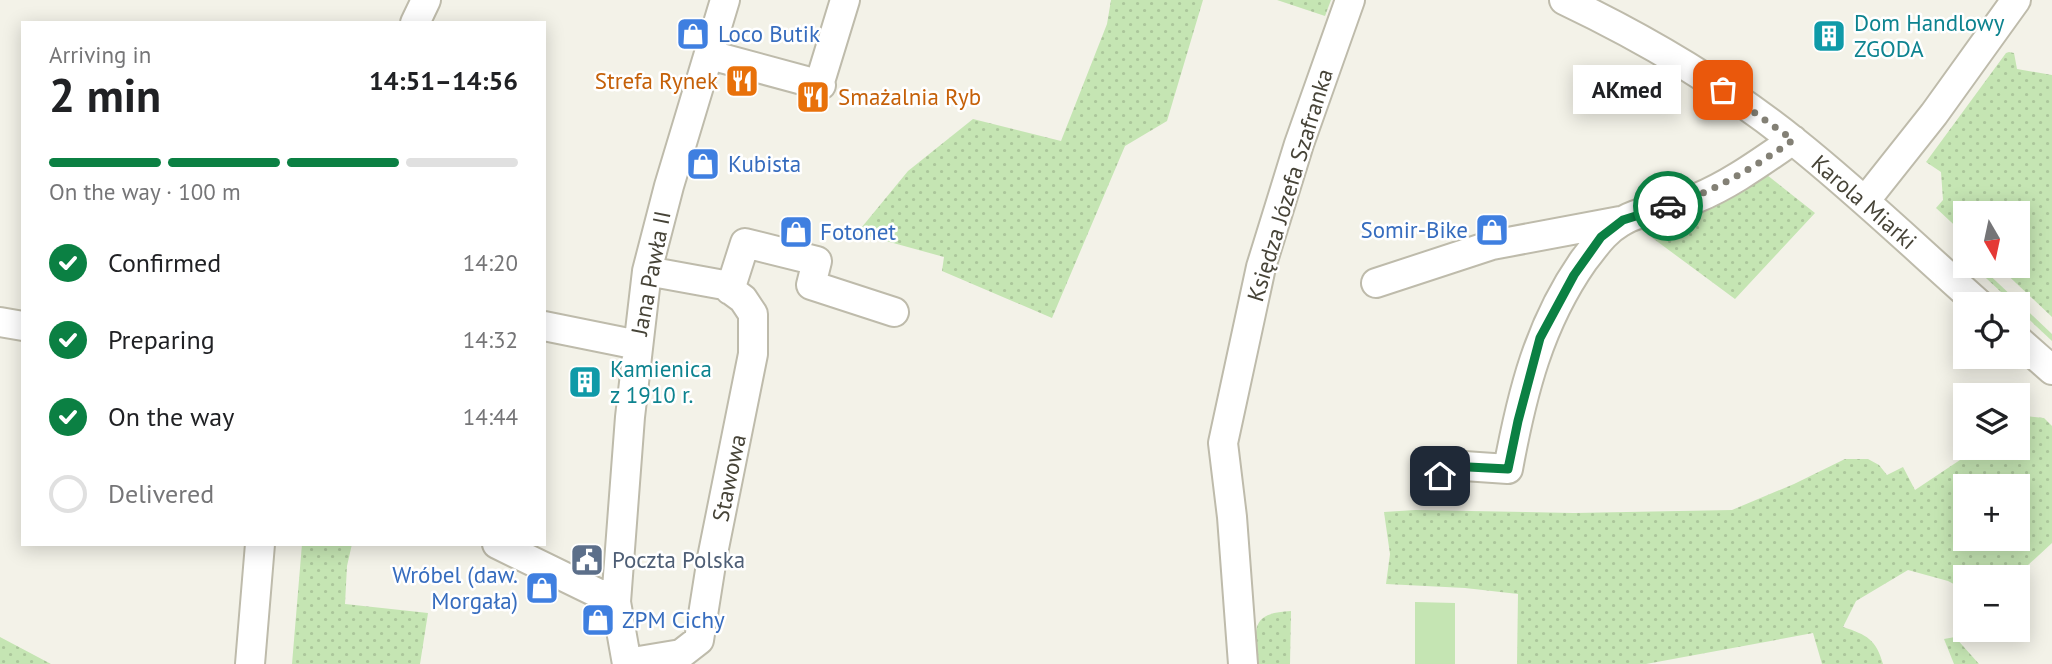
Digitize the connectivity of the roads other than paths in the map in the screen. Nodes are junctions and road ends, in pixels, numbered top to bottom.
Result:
1 (426, 0) edge
2 (725, 0) edge
3 (845, 0) edge
4 (1350, 0) edge
5 (1564, 0) edge
6 (2016, 0) edge
7 (416, 21) edge
8 (710, 55) junction
9 (1793, 140) junction
10 (1865, 201) junction
11 (1623, 220) junction
12 (647, 271) junction
13 (1376, 283) dead end
14 (730, 290) junction
15 (1966, 292) edge
16 (894, 312) dead end
17 (0, 322) edge
18 (21, 326) edge
19 (546, 326) edge
20 (638, 345) junction
21 (2030, 351) edge
22 (2052, 370) edge
23 (1430, 487) dead end
24 (260, 546) edge
25 (501, 546) edge
26 (616, 602) junction
27 (627, 663) edge
28 (250, 664) edge
29 (1243, 664) edge

1 - 7 street
2 - 8 street, Jana Pawła II
3 - 8 street
4 - 29 street, Księdza Józefa Szafranka
5 - 9 street, Karola Miarki
6 - 10 street
8 - 12 street, Jana Pawła II
9 - 10 street, Karola Miarki
9 - 11 street
10 - 15 street, Karola Miarki
11 - 13 street
11 - 23 street
12 - 14 street
12 - 20 street, Jana Pawła II
14 - 16 street
14 - 27 street, Stawowa
17 - 18 street
19 - 20 street
20 - 26 street, Jana Pawła II
21 - 22 street
24 - 28 street
25 - 26 street
26 - 27 street, Jana Pawła II

